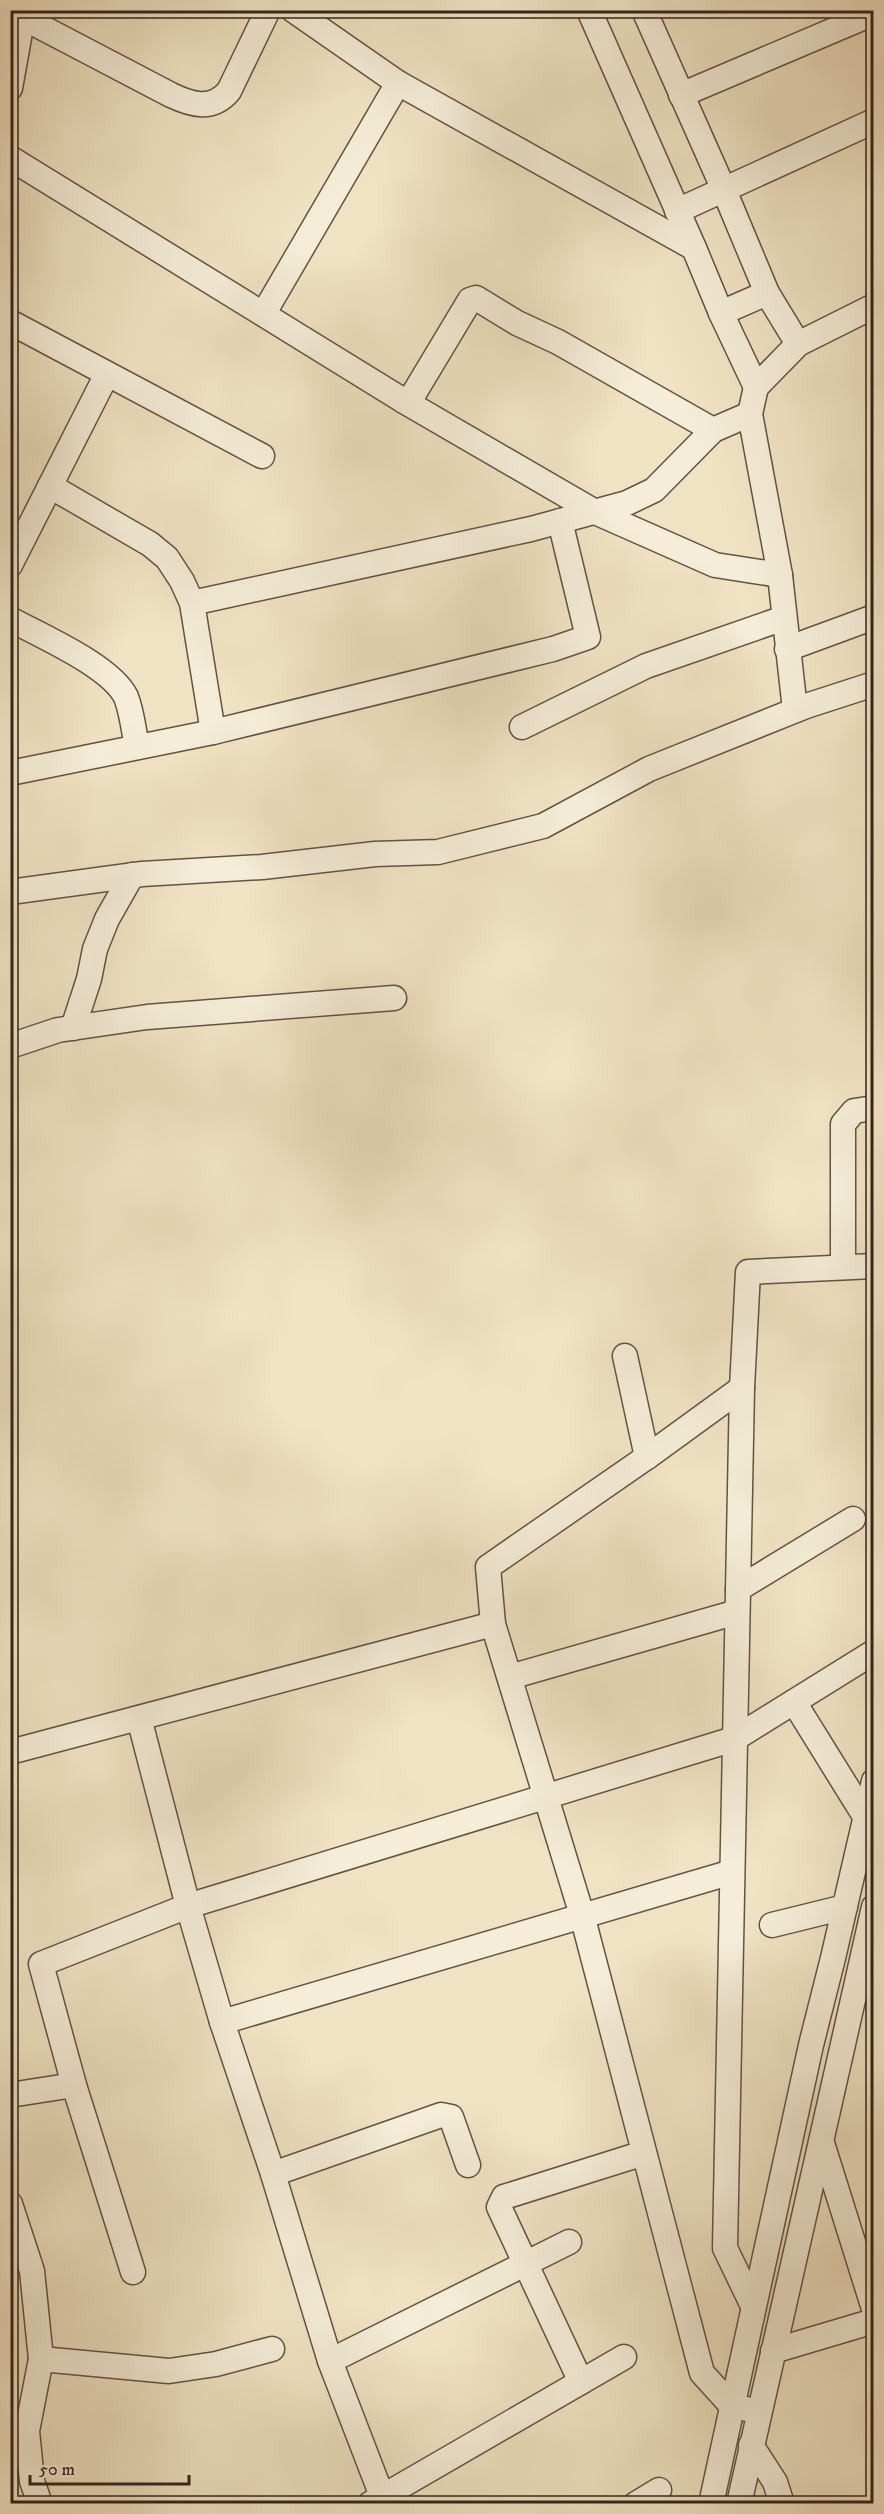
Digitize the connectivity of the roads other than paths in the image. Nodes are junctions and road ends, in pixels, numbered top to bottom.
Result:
1 (268, 10) edge
2 (293, 10) edge
3 (573, 10) edge
4 (644, 10) edge
5 (873, 13) edge
6 (23, 14) edge
7 (597, 15) edge
8 (398, 83) junction
9 (10, 88) edge
10 (681, 94) junction
11 (873, 121) edge
12 (10, 158) edge
13 (724, 190) junction
14 (677, 211) junction
15 (694, 248) junction
16 (767, 293) junction
17 (873, 306) edge
18 (264, 313) junction
19 (722, 313) junction
20 (10, 322) edge
21 (798, 344) junction
22 (107, 374) junction
23 (756, 387) junction
24 (404, 401) junction
25 (750, 414) junction
26 (713, 430) junction
27 (262, 456) dead end
28 (50, 486) junction
29 (595, 512) junction
30 (560, 521) junction
31 (10, 565) edge
32 (780, 575) junction
33 (192, 603) junction
34 (873, 617) edge
35 (784, 618) junction
36 (10, 619) edge
37 (787, 649) junction
38 (873, 684) edge
39 (795, 710) junction
40 (522, 727) dead end
41 (213, 732) junction
42 (137, 747) junction
43 (10, 773) edge
44 (132, 875) junction
45 (10, 892) edge
46 (394, 998) dead end
47 (73, 1028) junction
48 (10, 1046) edge
49 (873, 1108) edge
50 (873, 1266) edge
51 (843, 1268) junction
52 (625, 1356) dead end
53 (742, 1388) junction
54 (647, 1456) junction
55 (853, 1519) dead end
56 (738, 1600) junction
57 (494, 1624) junction
58 (873, 1652) edge
59 (510, 1677) junction
60 (794, 1702) junction
61 (139, 1718) junction
62 (734, 1740) junction
63 (10, 1752) edge
64 (873, 1781) edge
65 (546, 1798) junction
66 (866, 1818) junction
67 (732, 1872) junction
68 (188, 1906) junction
69 (845, 1907) junction
70 (873, 1907) edge
71 (582, 1915) junction
72 (772, 1924) dead end
73 (864, 1990) edge
74 (222, 2022) junction
75 (74, 2085) junction
76 (10, 2095) edge
77 (821, 2141) junction
78 (644, 2153) junction
79 (468, 2165) dead end
80 (273, 2174) junction
81 (10, 2204) edge
82 (569, 2242) dead end
83 (525, 2264) junction
84 (133, 2272) dead end
85 (753, 2306) junction
86 (873, 2310) edge
87 (873, 2321) edge
88 (272, 2349) dead end
89 (773, 2351) junction
90 (624, 2357) dead end
91 (41, 2359) junction
92 (330, 2361) junction
93 (580, 2382) junction
94 (731, 2405) junction
95 (758, 2412) junction
96 (19, 2432) edge
97 (752, 2445) junction
98 (659, 2490) dead end
99 (379, 2501) edge
100 (39, 2504) edge
101 (636, 2504) edge
102 (711, 2504) edge
103 (739, 2504) edge
104 (782, 2504) edge

1 - 6 street
2 - 8 street
3 - 7 street
4 - 10 street
5 - 10 street
6 - 9 street
7 - 14 street
8 - 15 street
8 - 18 street
10 - 13 street
11 - 13 street
12 - 18 street
13 - 14 street
13 - 16 street
14 - 15 street
15 - 19 street
16 - 19 street
16 - 21 street
17 - 21 street
18 - 24 street
19 - 23 street
20 - 22 street
21 - 23 street
22 - 27 street
22 - 28 street
23 - 25 street
24 - 26 street
24 - 29 street
25 - 26 street
25 - 32 street
26 - 29 street
28 - 31 street
28 - 33 street
29 - 30 street
29 - 32 street
30 - 33 street
30 - 41 street
32 - 35 street
33 - 41 street
34 - 37 street
35 - 37 street
35 - 40 street
36 - 42 street
37 - 39 street
38 - 39 street
39 - 44 street
41 - 42 street
42 - 43 street
44 - 45 street
44 - 47 street
46 - 47 street
47 - 48 street
49 - 51 street
50 - 51 street
51 - 53 street
52 - 54 street
53 - 54 street
53 - 56 street
54 - 57 street
55 - 56 street
56 - 59 street
56 - 62 street
57 - 59 street
57 - 61 street
58 - 60 street
59 - 65 street
60 - 62 street
60 - 66 street
61 - 63 street
61 - 68 street
62 - 65 street
62 - 67 street
64 - 66 street
65 - 68 street
65 - 71 street
66 - 69 street
67 - 71 street
67 - 85 street
68 - 74 street
68 - 75 street
69 - 72 street
69 - 85 street
70 - 73 street
71 - 74 street
71 - 78 street
73 - 77 street
74 - 80 street
75 - 76 street
75 - 84 street
77 - 86 street
77 - 89 street
78 - 83 street
78 - 94 street
79 - 80 street
80 - 92 street
81 - 91 street
82 - 83 street
83 - 92 street
83 - 93 street
85 - 94 street
87 - 89 street
88 - 91 street
89 - 95 street
90 - 93 street
91 - 96 street
92 - 99 street
93 - 99 street
94 - 95 street
94 - 102 street
95 - 97 street
96 - 100 street
97 - 103 street
97 - 104 street
98 - 101 street

